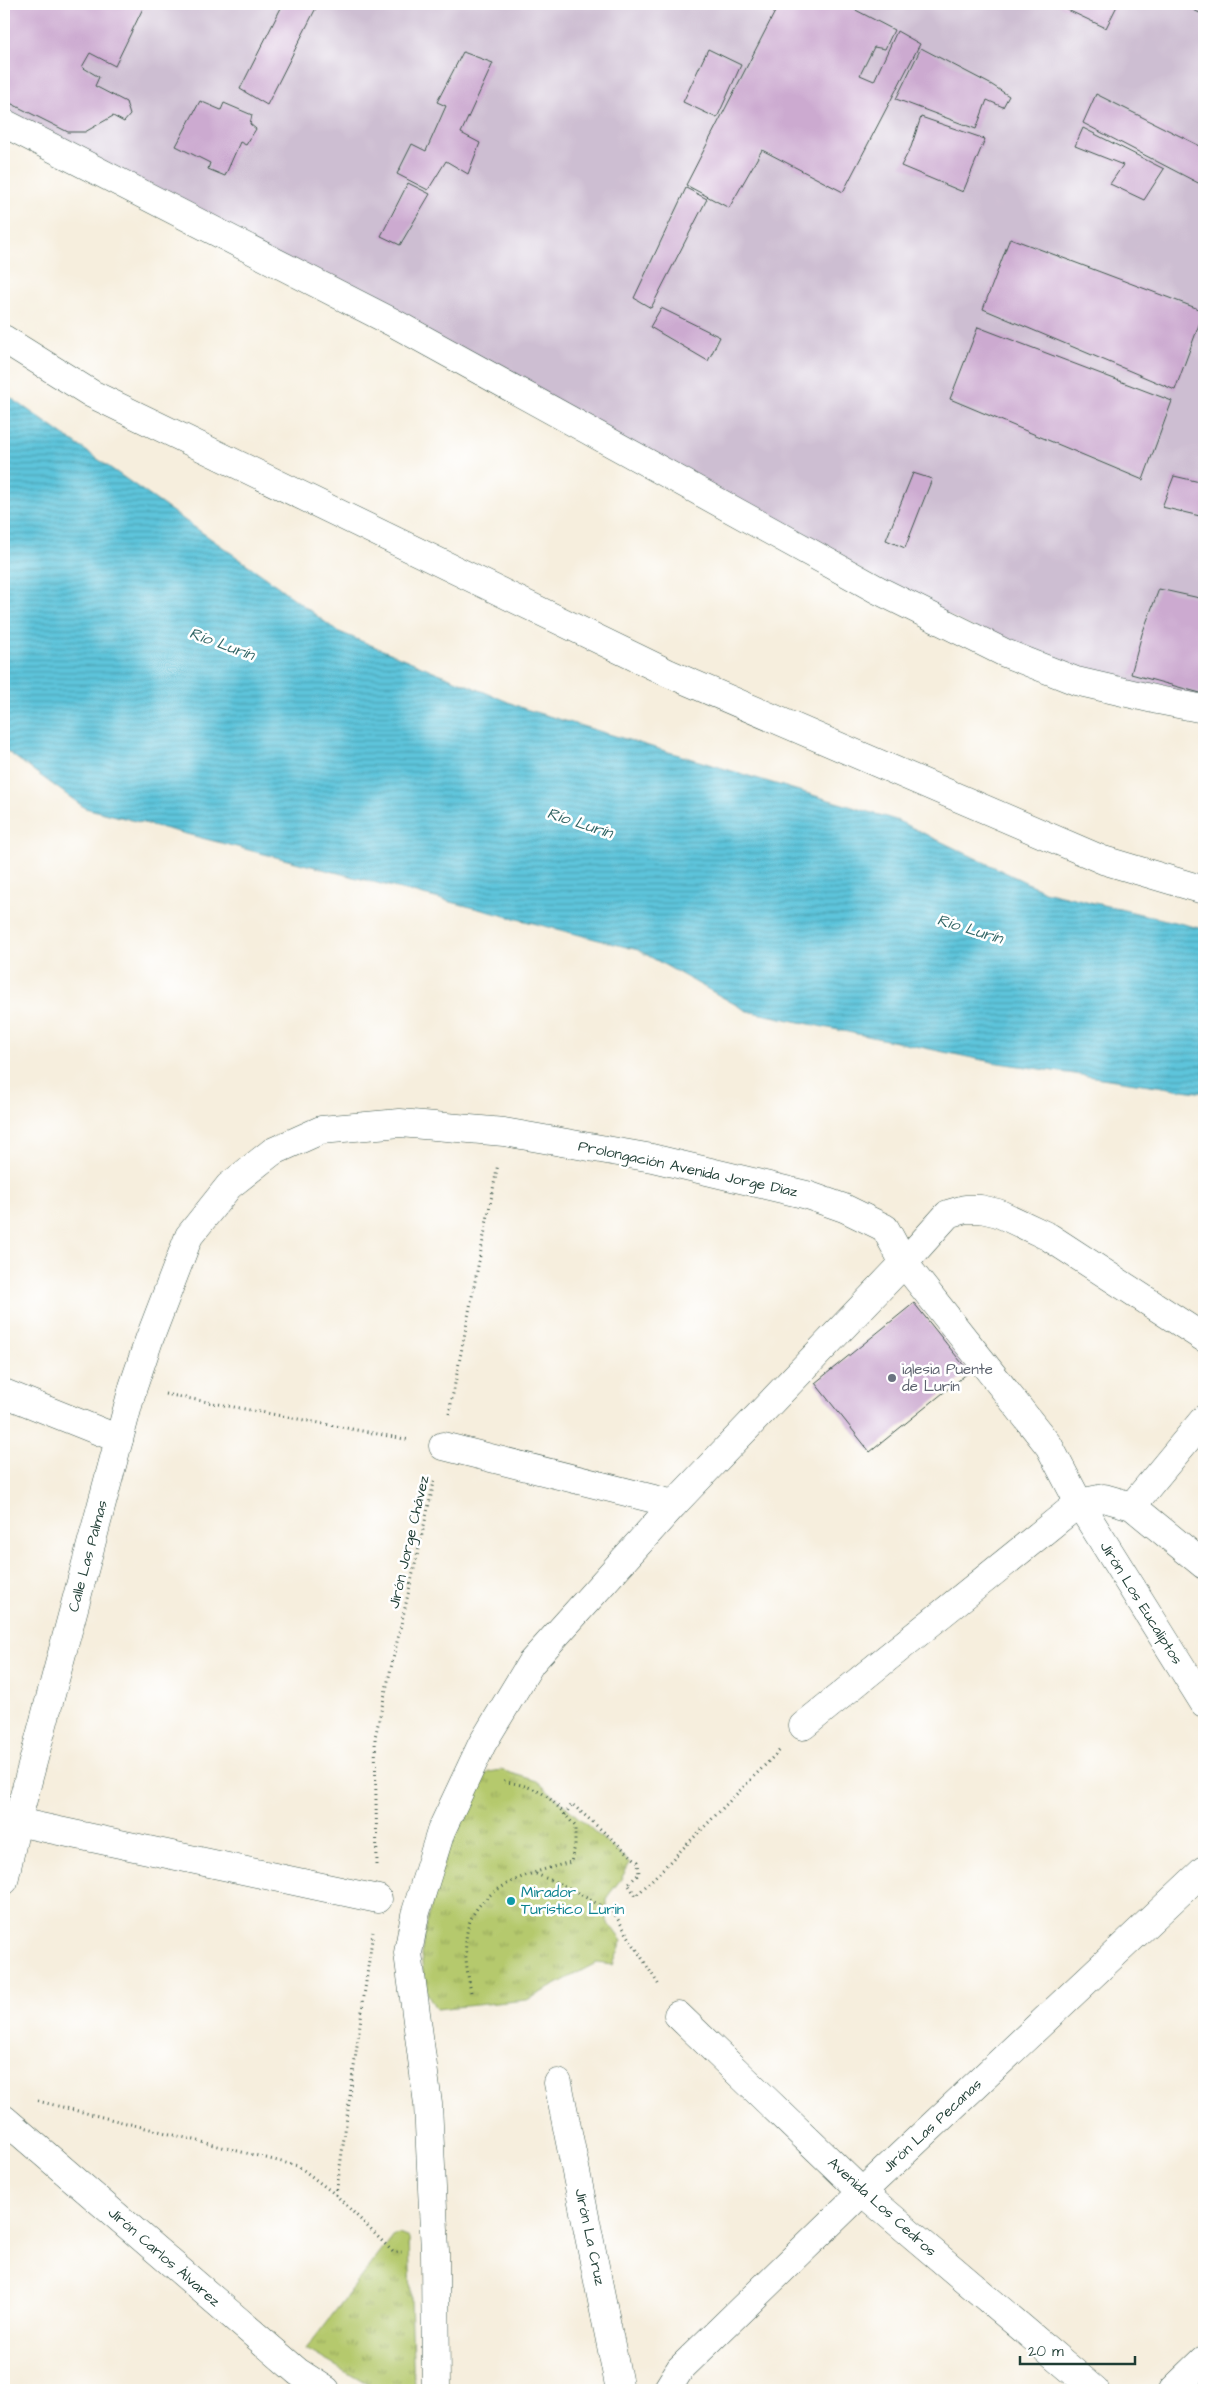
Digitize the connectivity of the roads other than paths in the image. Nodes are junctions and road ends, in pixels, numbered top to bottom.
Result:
1 (4, 123) edge
2 (4, 339) edge
3 (1204, 709) edge
4 (1204, 890) edge
5 (189, 1236) joint
6 (904, 1263) junction
7 (1204, 1338) edge
8 (4, 1393) edge
9 (1204, 1419) edge
10 (119, 1439) junction
11 (443, 1446) road end
12 (1079, 1502) junction
13 (674, 1504) junction
14 (1132, 1506) junction
15 (1204, 1565) edge
16 (1204, 1703) edge
17 (802, 1726) road end
18 (17, 1822) junction
19 (1204, 1870) edge
20 (4, 1881) edge
21 (378, 1899) road end
22 (678, 2015) road end
23 (558, 2083) dead end
24 (4, 2119) edge
25 (862, 2192) junction
26 (1204, 2360) edge
27 (326, 2390) edge
28 (436, 2390) edge
29 (620, 2390) edge
30 (667, 2390) edge
31 (1095, 2390) edge
32 (1173, 2390) edge

1 - 3 street
2 - 4 street
5 - 6 street, Prolongación Avenida Jorge Diaz
5 - 10 street, Calle Las Palmas
6 - 7 street
6 - 12 street, Prolongación Avenida Jorge Diaz
6 - 13 street
8 - 10 street
9 - 14 street
10 - 18 street, Calle Las Palmas
11 - 13 street
12 - 14 street
12 - 16 street, Jirón Los Eucaliptos
12 - 17 street
13 - 28 street
14 - 15 street
18 - 20 street, Calle Las Palmas
18 - 21 street
19 - 25 street, Jirón Las Pecanas
22 - 25 street, Avenida Los Cedros
23 - 29 street, Jirón La Cruz
24 - 27 street, Jirón Carlos Álvarez
25 - 30 street, Jirón Las Pecanas
25 - 31 street, Avenida Los Cedros
26 - 32 street

